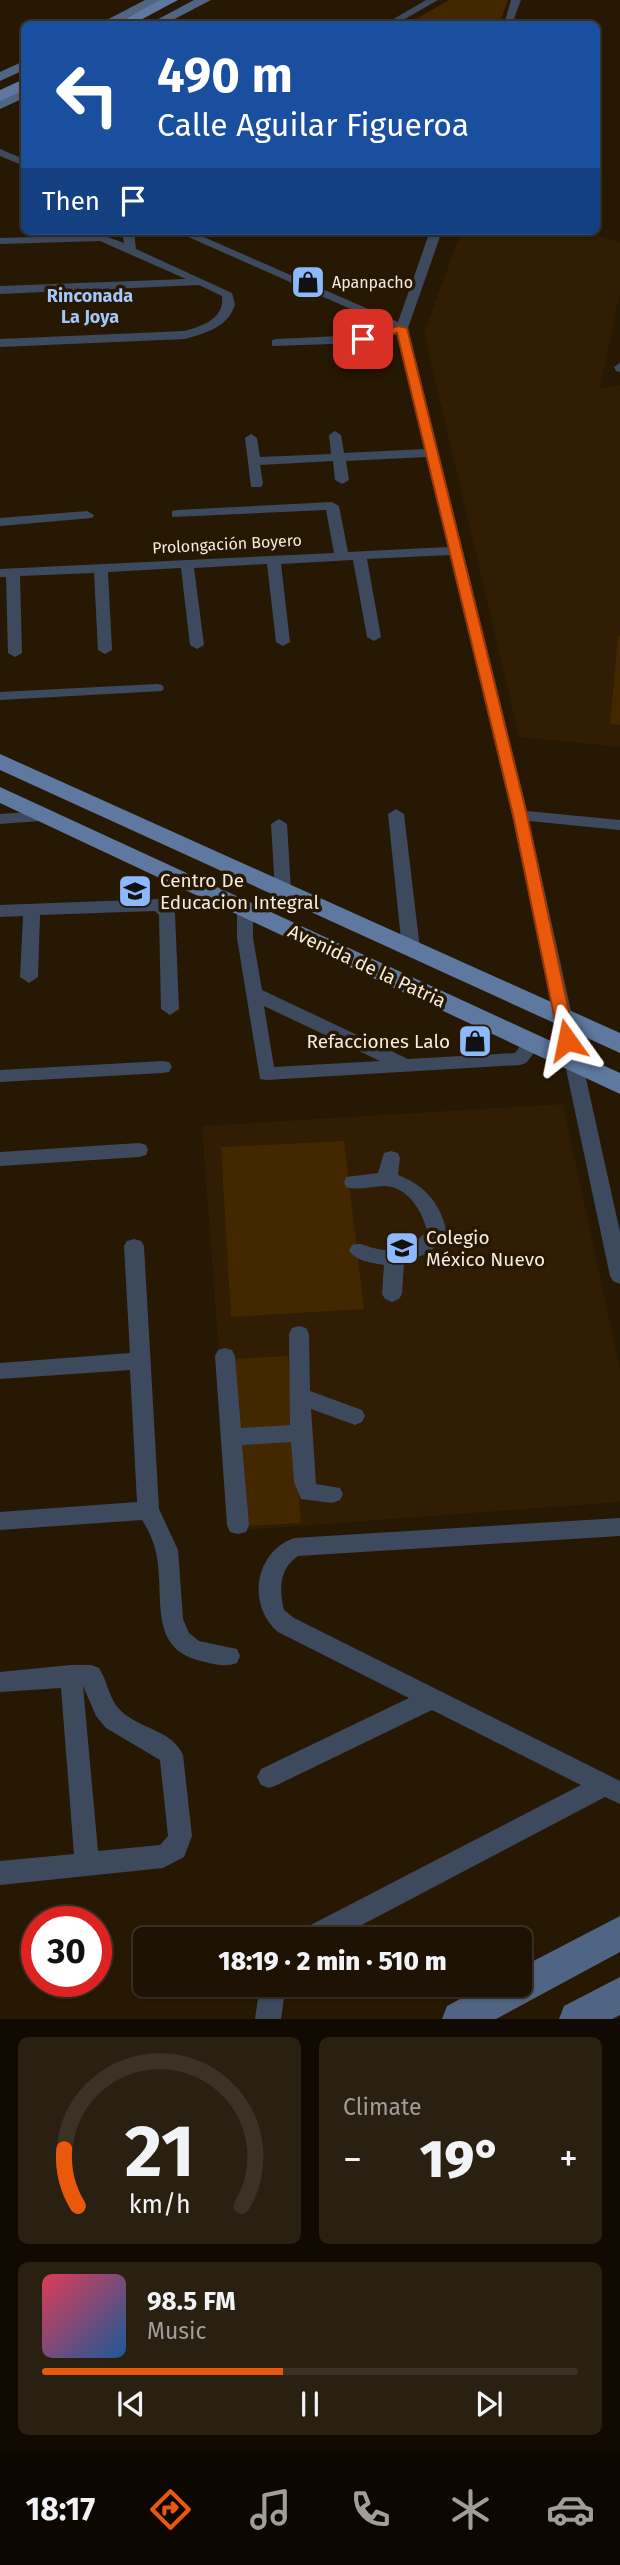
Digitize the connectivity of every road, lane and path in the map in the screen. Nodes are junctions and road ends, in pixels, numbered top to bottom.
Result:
1 (155, 0) edge
2 (189, 0) edge
3 (204, 0) edge
4 (433, 0) edge
5 (516, 0) edge
6 (173, 4) edge
7 (112, 21) edge
8 (130, 21) edge
9 (146, 21) edge
10 (158, 21) edge
11 (161, 21) edge
12 (395, 21) edge
13 (509, 21) edge
14 (17, 71) edge
15 (0, 86) edge
16 (21, 86) edge
17 (21, 94) edge
18 (0, 96) edge
19 (0, 105) edge
20 (0, 152) edge
21 (21, 162) edge
22 (105, 235) edge
23 (128, 235) edge
24 (190, 235) edge
25 (435, 235) edge
26 (0, 241) edge
27 (130, 249) junction
28 (198, 282) junction
29 (0, 290) edge
30 (401, 328) junction
31 (0, 343) edge
32 (276, 343) dead end
33 (335, 435) dead end
34 (251, 438) dead end
35 (433, 453) junction
36 (338, 457) junction
37 (254, 461) junction
38 (342, 480) dead end
39 (256, 484) dead end
40 (177, 514) dead end
41 (86, 516) dead end
42 (0, 522) edge
43 (456, 551) junction
44 (359, 555) junction
45 (342, 556) junction
46 (273, 559) junction
47 (187, 564) junction
48 (101, 568) junction
49 (6, 573) edge
50 (374, 637) dead end
51 (283, 642) dead end
52 (197, 645) dead end
53 (105, 650) dead end
54 (15, 653) dead end
55 (157, 688) dead end
56 (0, 696) edge
57 (0, 761) edge
58 (0, 794) edge
59 (396, 814) dead end
60 (520, 815) junction
61 (46, 816) junction
62 (0, 819) edge
63 (279, 824) dead end
64 (620, 825) edge
65 (283, 890) junction
66 (245, 909) junction
67 (32, 910) junction
68 (0, 911) edge
69 (411, 948) junction
70 (29, 977) dead end
71 (255, 994) junction
72 (170, 1009) dead end
73 (563, 1018) junction
74 (533, 1043) junction
75 (620, 1044) edge
76 (572, 1062) junction
77 (163, 1067) dead end
78 (408, 1067) junction
79 (0, 1076) edge
80 (620, 1084) edge
81 (139, 1150) dead end
82 (391, 1158) dead end
83 (0, 1159) edge
84 (389, 1179) junction
85 (353, 1182) dead end
86 (134, 1246) dead end
87 (359, 1250) dead end
88 (394, 1258) junction
89 (620, 1276) edge
90 (392, 1294) dead end
91 (299, 1334) dead end
92 (225, 1356) dead end
93 (139, 1361) junction
94 (0, 1371) edge
95 (300, 1396) junction
96 (355, 1416) dead end
97 (301, 1433) junction
98 (231, 1437) junction
99 (332, 1494) dead end
100 (148, 1510) junction
101 (0, 1521) edge
102 (238, 1525) dead end
103 (620, 1527) edge
104 (229, 1657) dead end
105 (71, 1675) junction
106 (0, 1682) edge
107 (429, 1700) junction
108 (269, 1777) dead end
109 (613, 1789) edge
110 (86, 1864) junction
111 (0, 1873) edge
112 (334, 1927) edge
113 (620, 1933) edge
114 (620, 1995) edge
115 (271, 1997) edge
116 (268, 2019) edge
117 (460, 2019) edge
118 (577, 2019) edge

1 - 7 main road
2 - 6 main road
3 - 11 main road
4 - 12 street
5 - 13 street
6 - 8 main road
6 - 9 main road
6 - 10 main road
14 - 15 main road
16 - 18 main road
17 - 19 main road
20 - 21 street
22 - 26 street
22 - 27 street
23 - 27 street
24 - 30 street
25 - 30 street
27 - 28 street
28 - 29 street
28 - 31 street
30 - 32 street
30 - 35 street
33 - 36 street
34 - 37 street
35 - 36 street
35 - 43 street
36 - 37 street
36 - 38 street
37 - 39 street
40 - 45 street
41 - 42 street
43 - 44 street, Prolongación Boyero
43 - 60 street
44 - 45 street, Prolongación Boyero
44 - 50 street
45 - 46 street, Prolongación Boyero
46 - 47 street, Prolongación Boyero
46 - 51 street
47 - 48 street, Prolongación Boyero
47 - 52 street
48 - 49 street, Prolongación Boyero
48 - 53 street
49 - 54 street
55 - 56 street
57 - 65 main road, Avenida de la Patria
58 - 61 main road, Avenida de la Patria
59 - 69 street
60 - 64 street
60 - 73 street
61 - 62 street
61 - 66 main road, Avenida de la Patria
63 - 65 street
65 - 69 main road, Avenida de la Patria
66 - 71 street
66 - 74 main road, Avenida de la Patria
67 - 68 street
67 - 70 street
67 - 72 street
69 - 73 main road, Avenida de la Patria
71 - 78 street
71 - 78 street
73 - 75 main road, Avenida de la Patria
73 - 76 street
74 - 76 main road, Avenida de la Patria
74 - 78 street
76 - 80 main road, Avenida de la Patria
76 - 89 street
77 - 79 street
81 - 83 street
82 - 84 street
84 - 85 street
84 - 88 street
86 - 93 street
87 - 88 street
88 - 90 street
91 - 95 street
92 - 98 street
93 - 94 street
93 - 100 street
95 - 96 street
95 - 97 street
97 - 98 street
97 - 99 street
98 - 102 street
100 - 101 street
100 - 104 street
103 - 107 street
105 - 106 street
105 - 110 street
105 - 110 street
107 - 108 street
107 - 109 street
109 - 112 street
110 - 111 street
113 - 117 main road
114 - 118 main road
115 - 116 street

